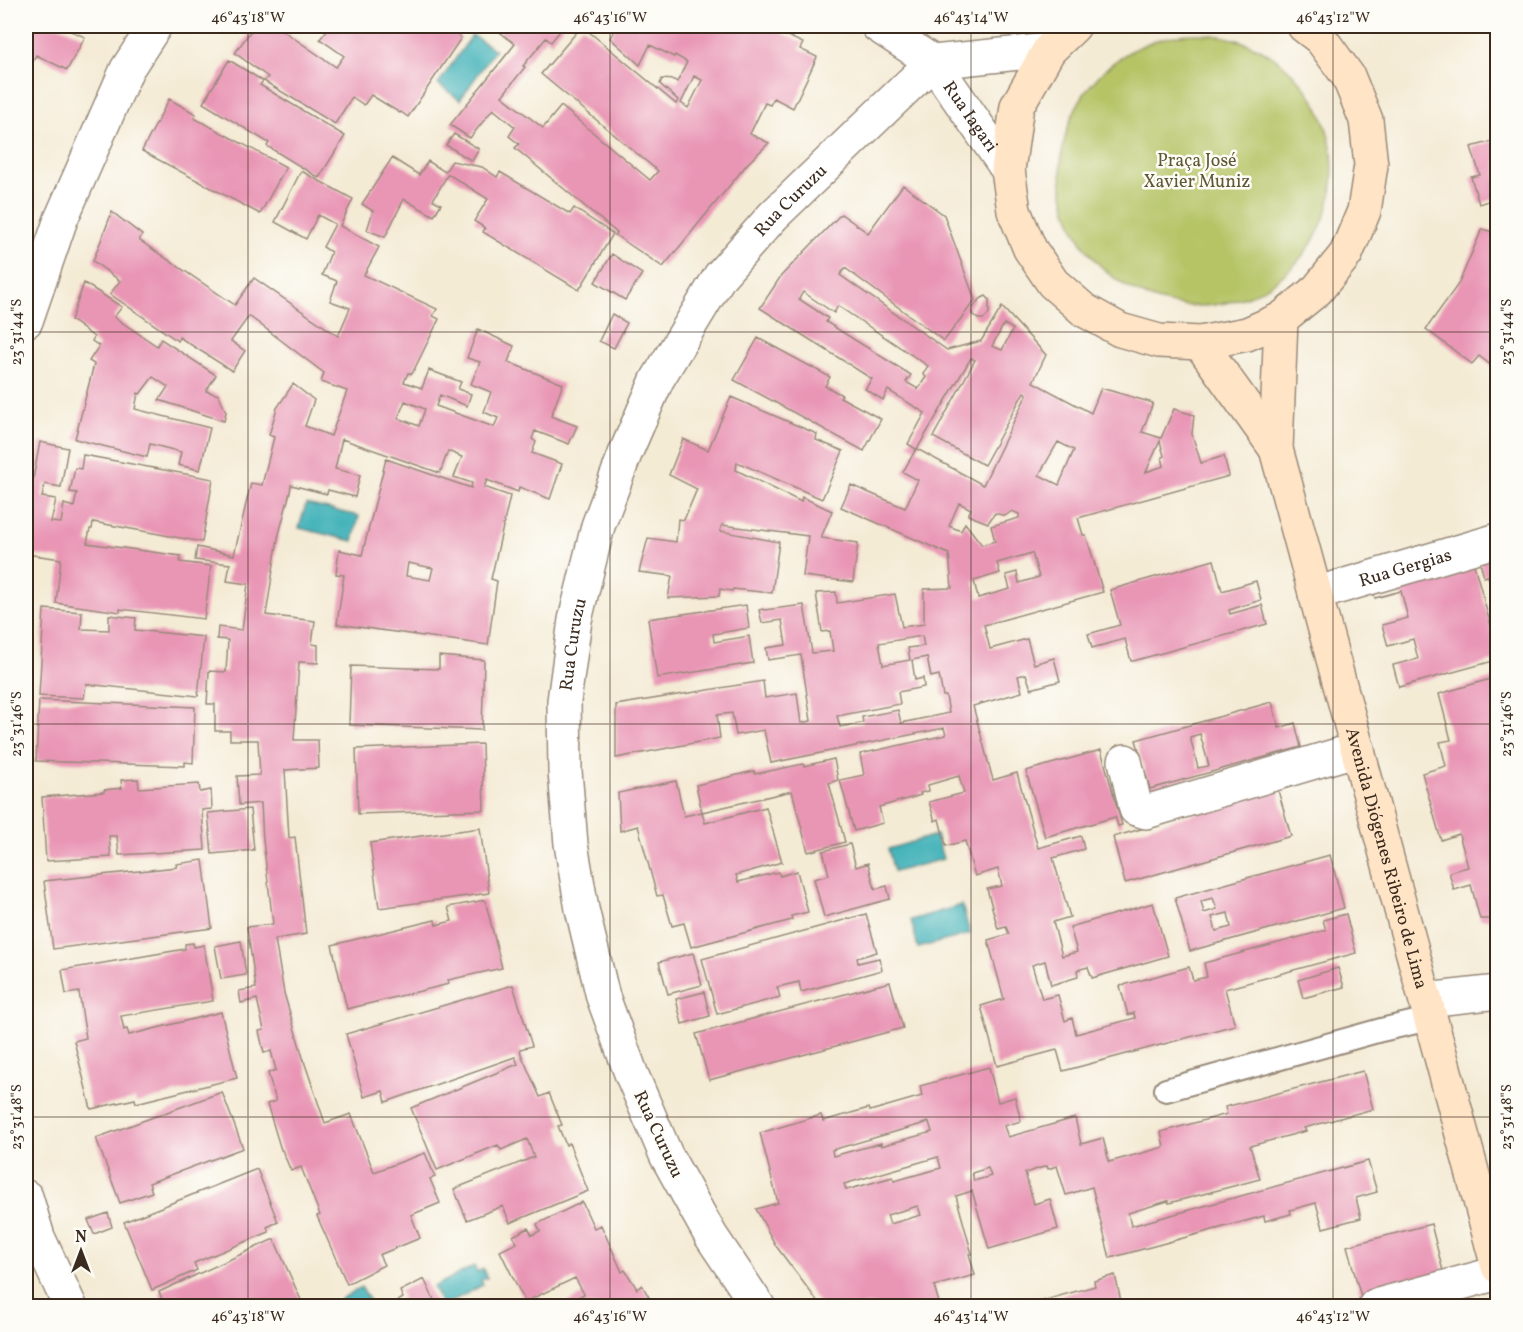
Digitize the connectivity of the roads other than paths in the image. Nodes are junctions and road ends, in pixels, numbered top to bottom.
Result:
1 (155, 26) edge
2 (878, 26) edge
3 (1074, 26) edge
4 (1304, 26) edge
5 (1049, 50) junction
6 (933, 62) junction
7 (1008, 170) junction
8 (1281, 319) junction
9 (26, 321) edge
10 (1200, 343) junction
11 (1276, 449) junction
12 (1497, 540) edge
13 (1315, 594) junction
14 (1358, 749) junction
15 (1125, 761) dead end
16 (1497, 992) edge
17 (1428, 1010) junction
18 (1166, 1090) dead end
19 (26, 1197) edge
20 (1497, 1267) edge
21 (1497, 1273) edge
22 (70, 1306) edge
23 (758, 1306) edge
24 (1375, 1306) edge

1 - 9 street
2 - 6 street, Rua Iagari
3 - 5 main road
4 - 8 main road
5 - 6 street, Rua Iagari
5 - 7 main road
6 - 7 street, Rua Iagari
6 - 23 street, Rua Curuzu
7 - 10 main road
8 - 10 main road
8 - 11 main road, Avenida Diógenes Ribeiro de Lima
10 - 11 main road, Avenida Diógenes Ribeiro de Lima
11 - 13 main road, Avenida Diógenes Ribeiro de Lima
12 - 13 street, Rua Gergias
13 - 14 main road, Avenida Diógenes Ribeiro de Lima
14 - 15 street
14 - 17 main road, Avenida Diógenes Ribeiro de Lima
16 - 17 street
17 - 18 lane
17 - 20 main road, Avenida Diógenes Ribeiro de Lima
19 - 22 street
21 - 24 street

